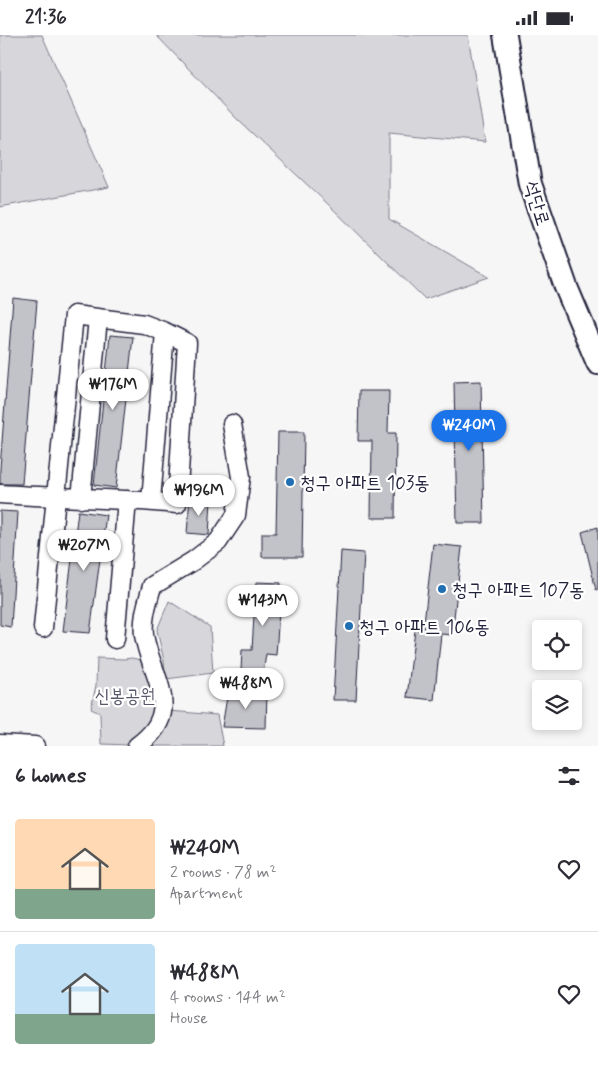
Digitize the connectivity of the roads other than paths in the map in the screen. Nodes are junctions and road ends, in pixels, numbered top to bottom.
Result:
1 (505, 35) edge
2 (98, 318) junction
3 (165, 332) junction
4 (598, 363) edge
5 (232, 424) dead end
6 (0, 494) edge
7 (56, 497) junction
8 (81, 499) junction
9 (127, 500) junction
10 (151, 501) junction
11 (43, 628) dead end
12 (115, 639) dead end
13 (0, 744) edge
14 (35, 746) edge
15 (138, 746) edge

1 - 4 main road, 석단로
2 - 3 street
2 - 7 street
2 - 8 street
3 - 10 street
3 - 10 street
5 - 15 street
6 - 7 street
7 - 8 street
7 - 11 street
8 - 9 street
9 - 10 street
9 - 12 street
13 - 14 street

